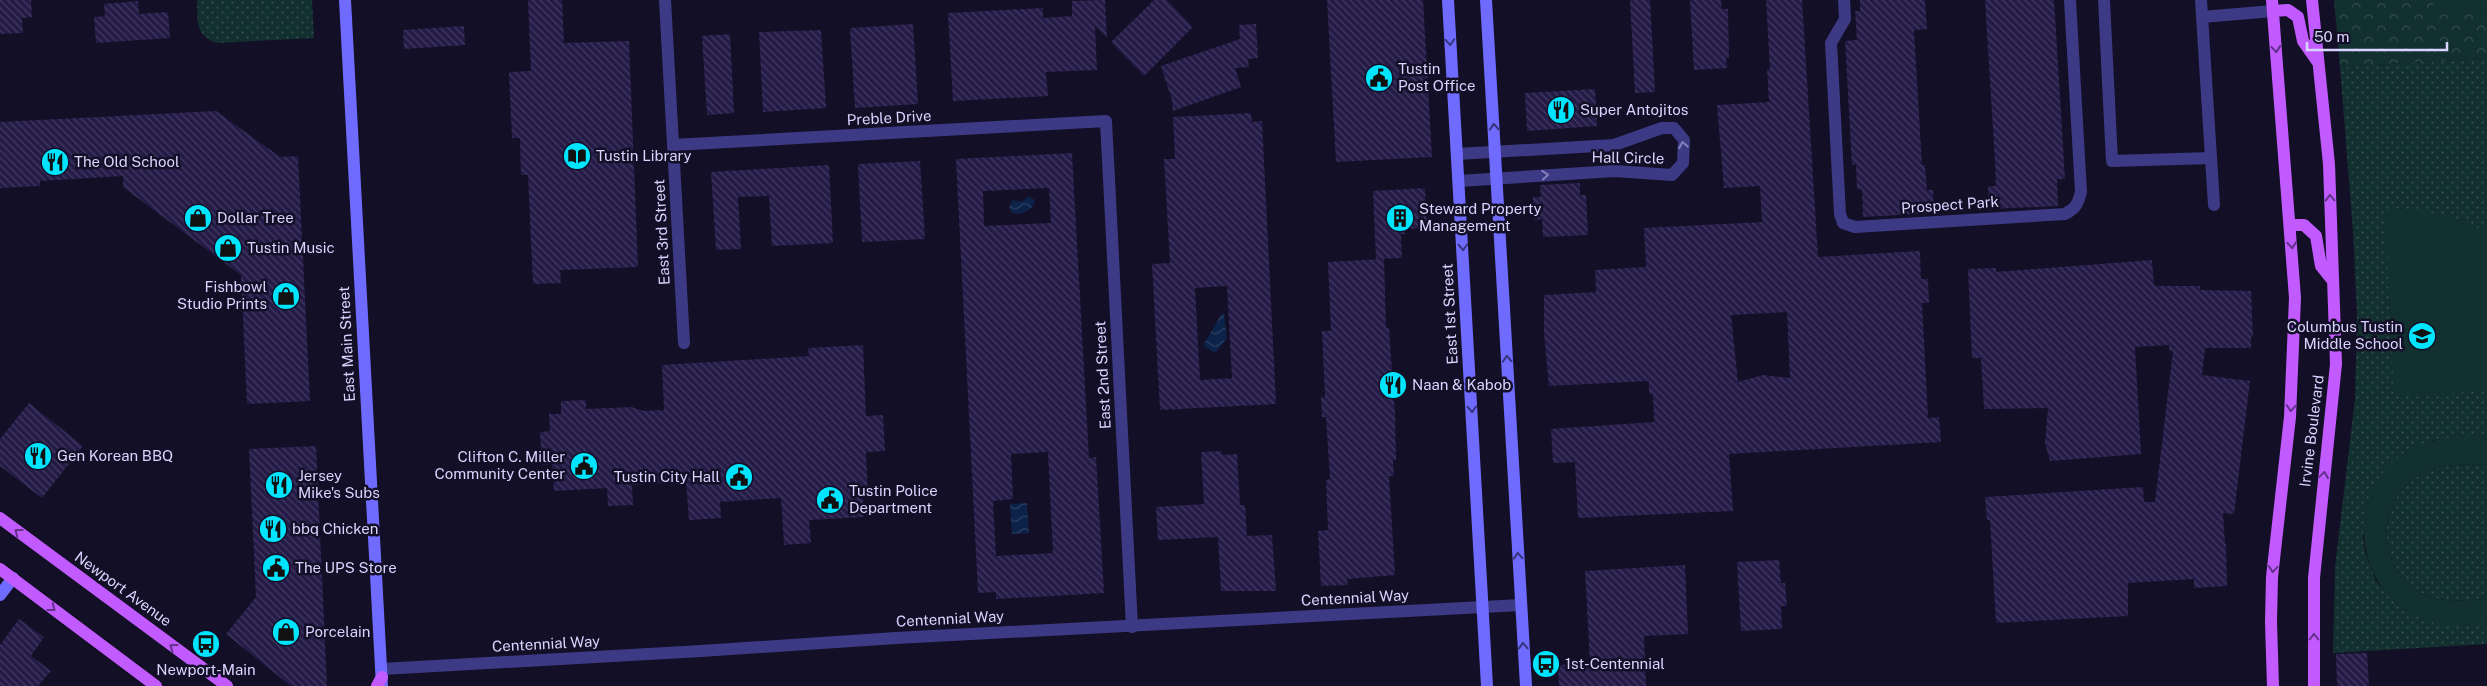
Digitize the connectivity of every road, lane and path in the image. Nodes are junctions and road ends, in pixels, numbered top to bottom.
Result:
1 (345, 0) edge
2 (665, 0) edge
3 (1448, 0) edge
4 (1486, 0) edge
5 (1844, 0) edge
6 (2070, 0) edge
7 (2104, 0) edge
8 (2201, 0) edge
9 (2312, 0) edge
10 (2273, 5) edge
11 (2202, 17) junction
12 (2317, 61) junction
13 (1106, 121) joint
14 (673, 145) junction
15 (1495, 151) junction
16 (1458, 154) junction
17 (2211, 158) junction
18 (1497, 179) junction
19 (1459, 181) junction
20 (2214, 205) dead end
21 (2290, 225) junction
22 (2334, 281) junction
23 (684, 343) dead end
24 (0, 518) edge
25 (0, 569) edge
26 (13, 578) junction
27 (0, 595) edge
28 (1521, 605) junction
29 (1483, 607) junction
30 (1132, 627) junction
31 (381, 680) edge
32 (156, 686) edge
33 (226, 686) edge
34 (1488, 686) edge
35 (1526, 686) edge
36 (2274, 686) edge
37 (2314, 686) edge

1 - 31 main road, East Main Street
2 - 14 street, East 3rd Street
3 -> 16 main road, East 1st Street
15 -> 4 main road
5 - 6 street, Prospect Park
7 - 17 street
8 - 11 street
9 - 12 main road, Irvine Boulevard
10 - 11 street
10 - 12 main road
10 -> 21 main road, Irvine Boulevard
11 - 17 street
22 -> 12 main road, Irvine Boulevard
13 - 14 street, Preble Drive
13 - 30 street, East 2nd Street
14 - 23 street, East 3rd Street
15 - 16 street, Hall Circle
15 - 18 main road
18 -> 15 street, Hall Circle
16 - 19 main road, East 1st Street
17 - 20 street
18 - 19 street, Hall Circle
28 -> 18 main road
19 -> 29 main road, East 1st Street
21 - 22 main road
21 -> 36 main road, Irvine Boulevard
37 -> 22 main road, Irvine Boulevard
33 -> 24 main road, Newport Avenue
25 - 26 main road
26 - 27 main road
26 -> 32 main road
28 - 29 street, Centennial Way
35 -> 28 main road
29 - 30 street, Centennial Way
29 - 34 main road, East 1st Street
30 - 31 street, Centennial Way

